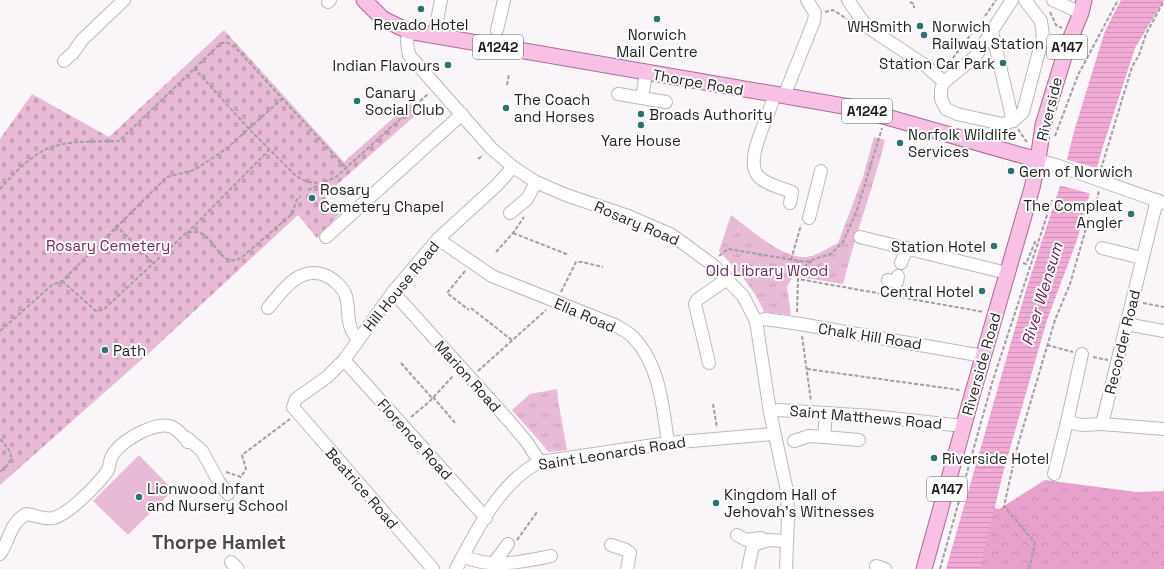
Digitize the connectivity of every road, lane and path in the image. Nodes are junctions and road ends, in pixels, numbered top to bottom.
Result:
1 (124, 0) edge
2 (364, 0) edge
3 (441, 0) edge
4 (504, 0) edge
5 (807, 0) edge
6 (848, 0) edge
7 (996, 0) edge
8 (1012, 0) edge
9 (1025, 0) edge
10 (1091, 0) edge
11 (1118, 0) edge
12 (1164, 1) edge
13 (910, 2) dead end
14 (1051, 5) edge
15 (1083, 7) edge
16 (914, 8) dead end
17 (824, 13) dead end
18 (985, 16) dead end
19 (853, 23) dead end
20 (1056, 25) dead end
21 (496, 30) dead end
22 (408, 31) junction
23 (983, 31) junction
24 (434, 35) junction
25 (64, 61) dead end
26 (194, 68) junction
27 (646, 73) junction
28 (509, 74) dead end
29 (941, 79) junction
30 (508, 85) dead end
31 (437, 86) junction
32 (618, 94) dead end
33 (779, 96) junction
34 (283, 98) junction
35 (642, 98) junction
36 (666, 102) dead end
37 (462, 114) junction
38 (1013, 121) junction
39 (249, 129) junction
40 (880, 136) dead end
41 (1055, 136) dead end
42 (1112, 140) dead end
43 (1108, 144) junction
44 (270, 149) junction
45 (484, 154) dead end
46 (478, 159) dead end
47 (1038, 160) junction
48 (345, 167) junction
49 (513, 167) junction
50 (1101, 167) dead end
51 (821, 171) dead end
52 (1102, 181) junction
53 (536, 182) junction
54 (320, 183) junction
55 (0, 189) edge
56 (308, 190) dead end
57 (301, 196) dead end
58 (814, 198) junction
59 (1052, 200) dead end
60 (1162, 201) edge
61 (510, 213) dead end
62 (809, 218) joint
63 (116, 225) junction
64 (513, 233) dead end
65 (186, 234) junction
66 (326, 237) dead end
67 (860, 237) dead end
68 (438, 239) junction
69 (1035, 242) dead end
70 (1038, 243) junction
71 (907, 248) junction
72 (1102, 248) dead end
73 (569, 256) dead end
74 (1142, 258) junction
75 (814, 259) junction
76 (791, 260) junction
77 (798, 261) junction
78 (472, 263) junction
79 (710, 263) junction
80 (901, 263) dead end
81 (154, 264) junction
82 (603, 268) dead end
83 (1007, 273) junction
84 (798, 275) junction
85 (727, 279) junction
86 (798, 279) junction
87 (62, 281) junction
88 (393, 292) junction
89 (1132, 300) junction
90 (554, 301) junction
91 (1164, 307) edge
92 (268, 308) dead end
93 (995, 314) junction
94 (756, 321) junction
95 (800, 324) junction
96 (1126, 324) junction
97 (0, 331) edge
98 (1164, 331) edge
99 (359, 339) junction
100 (513, 341) junction
101 (1082, 354) dead end
102 (983, 356) junction
103 (344, 360) junction
104 (401, 363) dead end
105 (709, 363) dead end
106 (461, 368) junction
107 (807, 369) junction
108 (470, 378) junction
109 (972, 392) junction
110 (433, 397) junction
111 (713, 404) dead end
112 (295, 410) junction
113 (770, 412) junction
114 (812, 412) junction
115 (826, 413) junction
116 (1067, 422) junction
117 (402, 424) junction
118 (456, 424) dead end
119 (1102, 424) junction
120 (963, 426) junction
121 (1164, 429) edge
122 (774, 434) junction
123 (824, 437) junction
124 (0, 439) edge
125 (717, 439) junction
126 (859, 440) dead end
127 (794, 441) dead end
128 (668, 444) junction
129 (540, 462) junction
130 (0, 472) edge
131 (223, 472) dead end
132 (1054, 474) dead end
133 (228, 494) dead end
134 (537, 512) dead end
135 (486, 518) junction
136 (737, 535) dead end
137 (787, 538) junction
138 (508, 544) joint
139 (611, 545) dead end
140 (0, 554) edge
141 (463, 556) junction
142 (551, 556) dead end
143 (494, 564) junction
144 (433, 569) edge
145 (456, 569) edge
146 (627, 569) edge
147 (748, 569) edge
148 (786, 569) edge
149 (924, 569) edge
150 (940, 569) edge
151 (1029, 569) edge

1 - 25 street
2 - 22 main road, Thorpe Road / A1242
3 - 24 street
4 - 21 street
5 - 33 street
6 - 29 street
7 - 18 path
8 - 23 street
9 - 38 street
10 - 15 main road, Riverside / A147
11 - 41 path
12 - 43 path
13 - 16 path
14 - 15 street
14 - 20 path
15 - 47 main road, Riverside / A147
17 - 19 path
22 - 24 main road, Thorpe Road / A1242
22 - 31 street, Rosary Road
23 - 29 path
23 - 29 street
23 - 38 street
24 - 27 main road, Thorpe Road / A1242
26 - 34 path
26 - 39 path
26 - 55 path
27 - 33 main road, Thorpe Road / A1242
27 - 35 street
28 - 30 path
29 - 38 street
31 - 37 street, Rosary Road
31 - 48 path
32 - 35 street
33 - 47 main road, Thorpe Road / A1242
33 - 58 street
34 - 39 path
34 - 48 path
35 - 36 street
37 - 49 street, Rosary Road
37 - 66 street
38 - 47 path
39 - 44 path
39 - 63 path
40 - 75 path
42 - 43 path
43 - 50 path
44 - 54 path
44 - 65 path
45 - 46 path
47 - 52 street
47 - 83 main road, Riverside Road / A147
48 - 54 path
49 - 53 street, Rosary Road
49 - 68 street, Hill House Road
51 - 58 street
52 - 60 street
52 - 151 path
53 - 61 street
53 - 79 street, Rosary Road
54 - 56 path
57 - 65 path
58 - 62 street
59 - 70 path
60 - 74 street, Recorder Road
62 - 76 path
63 - 81 path
63 - 87 path
64 - 73 path
65 - 81 path
67 - 71 street
68 - 78 street, Ella Road
68 - 88 street, Hill House Road
69 - 70 path
70 - 150 path
71 - 80 street
71 - 83 street
72 - 74 street
74 - 89 street, Recorder Road
75 - 77 path
75 - 84 path
76 - 77 path
76 - 79 path
77 - 84 path
78 - 90 street, Ella Road
78 - 100 path
79 - 85 street, Rosary Road
81 - 87 path
82 - 90 path
83 - 93 main road, Riverside Road / A147
84 - 86 path
85 - 94 street, Rosary Road
85 - 105 street
86 - 93 path
86 - 95 path
87 - 97 path
88 - 99 street, Hill House Road
88 - 106 street, Marion Road
89 - 91 path
89 - 96 street, Recorder Road
90 - 100 path
90 - 128 street, Ella Road
92 - 99 street
93 - 102 main road, Riverside Road / A147
94 - 95 street, Chalk Hill Road
94 - 113 street, Rosary Road
95 - 102 street, Chalk Hill Road
95 - 107 path
96 - 98 street
96 - 119 street, Recorder Road
99 - 103 street, Hill House Road
100 - 108 path
101 - 116 street
102 - 109 main road, Riverside Road / A147
103 - 112 street, Hill House Road
103 - 117 street, Florence Road
104 - 110 path
106 - 108 street, Marion Road
106 - 110 path
107 - 109 path
107 - 114 path
108 - 129 street, Marion Road
109 - 120 main road, Riverside Road / A147
110 - 117 path
110 - 118 path
111 - 125 path
112 - 131 path
112 - 144 street, Beatrice Road
113 - 114 street, Saint Matthews Road
113 - 122 street, Rosary Road
114 - 115 street, Saint Matthews Road
115 - 120 street, Saint Matthews Road
115 - 123 street
116 - 119 street
116 - 132 street
117 - 135 street, Florence Road
119 - 121 street
120 - 149 main road, Riverside Road / A147
122 - 125 street, Saint Leonards Road
122 - 137 street, Rosary Road
123 - 126 street
123 - 127 street
124 - 130 path
125 - 128 street, Saint Leonards Road
128 - 129 street, Saint Leonards Road
129 - 135 street, Saint Leonards Road
133 - 140 street
134 - 138 path
135 - 141 street, Saint Leonards Road
136 - 137 street
137 - 147 street
137 - 148 street, Rosary Road
138 - 143 street
139 - 146 street
141 - 143 street
141 - 145 street, Saint Leonards Road
142 - 143 street

